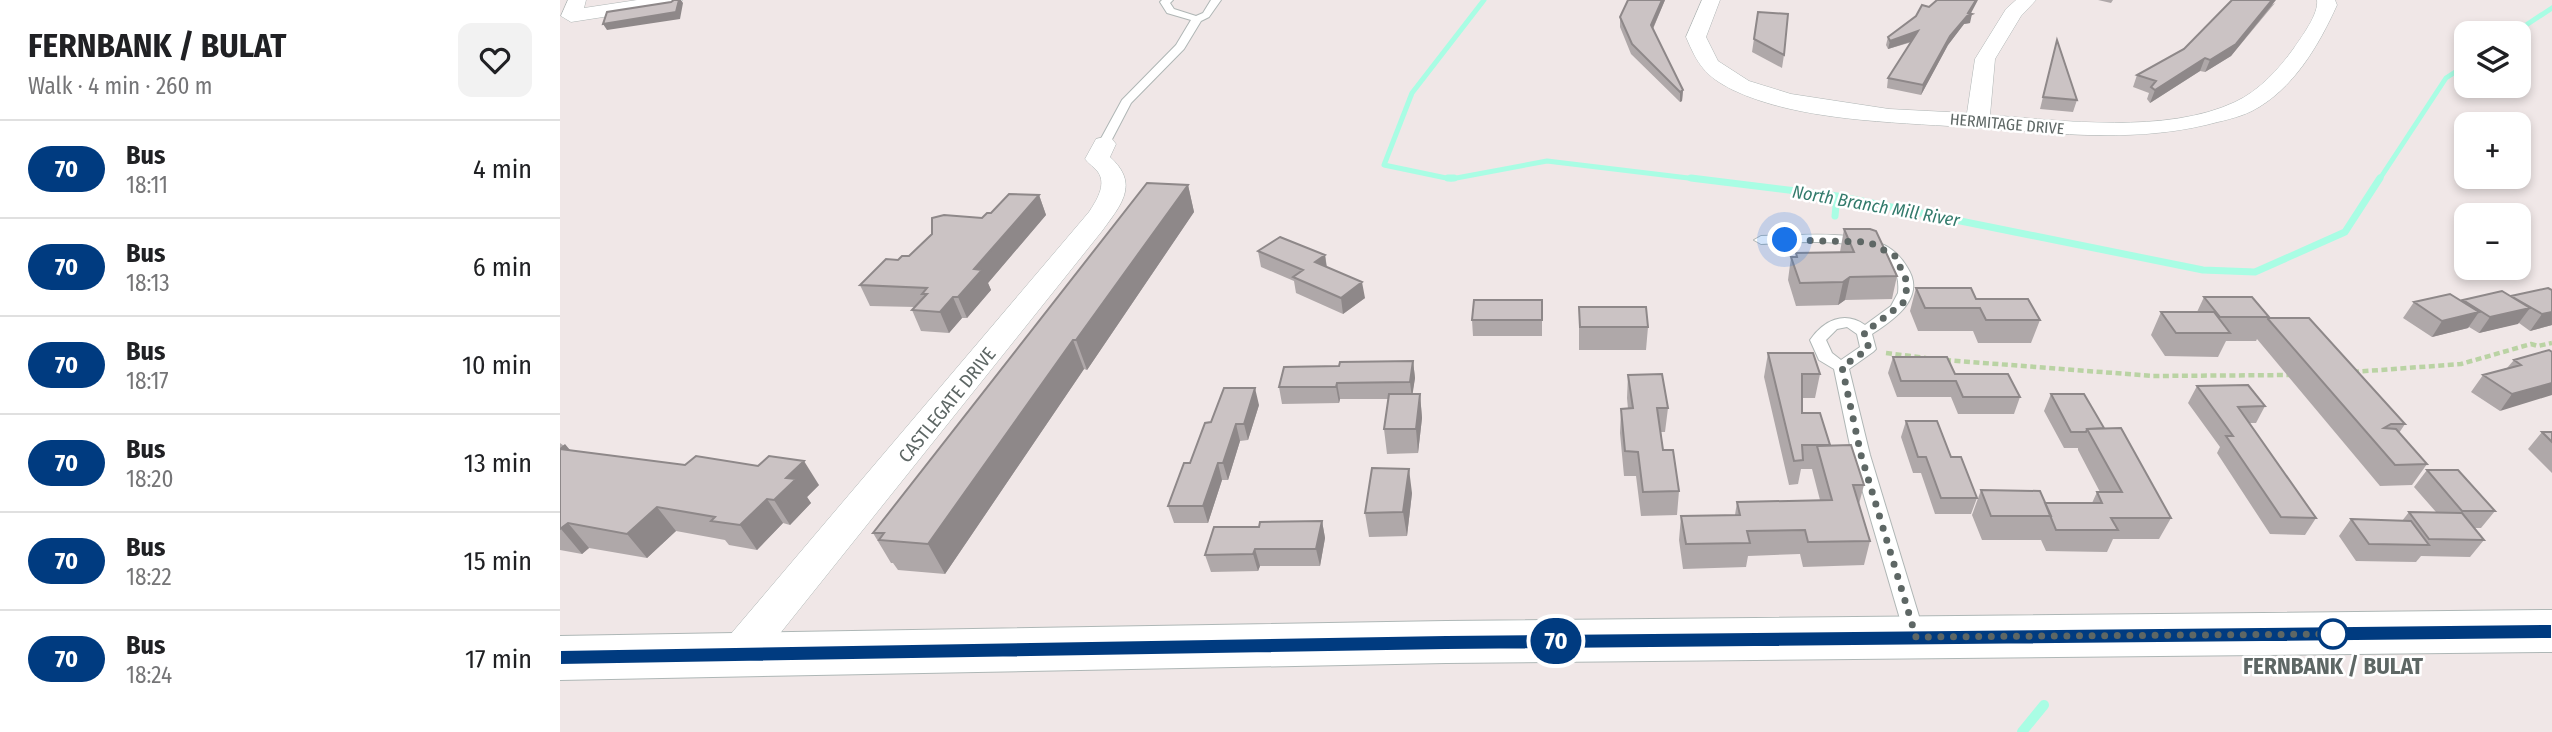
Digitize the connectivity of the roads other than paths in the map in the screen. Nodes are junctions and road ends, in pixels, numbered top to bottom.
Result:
1 (577, 0) edge
2 (674, 0) edge
3 (1168, 0) edge
4 (1216, 0) edge
5 (1711, 0) edge
6 (2027, 0) edge
7 (2326, 0) edge
8 (1197, 19) junction
9 (1978, 121) junction
10 (1104, 144) joint
11 (1761, 240) dead end
12 (1865, 342) junction
13 (1842, 367) junction
14 (2552, 631) edge
15 (1916, 637) junction
16 (738, 654) junction
17 (560, 658) edge

1 - 2 street
3 - 8 lane
4 - 8 lane
5 - 9 street, HERMITAGE DRIVE
6 - 9 street
7 - 9 street, HERMITAGE DRIVE
8 - 10 lane
10 - 16 street, CASTLEGATE DRIVE
11 - 12 lane
12 - 13 lane
12 - 13 lane
13 - 15 lane
14 - 15 main road
15 - 16 main road
16 - 17 main road

